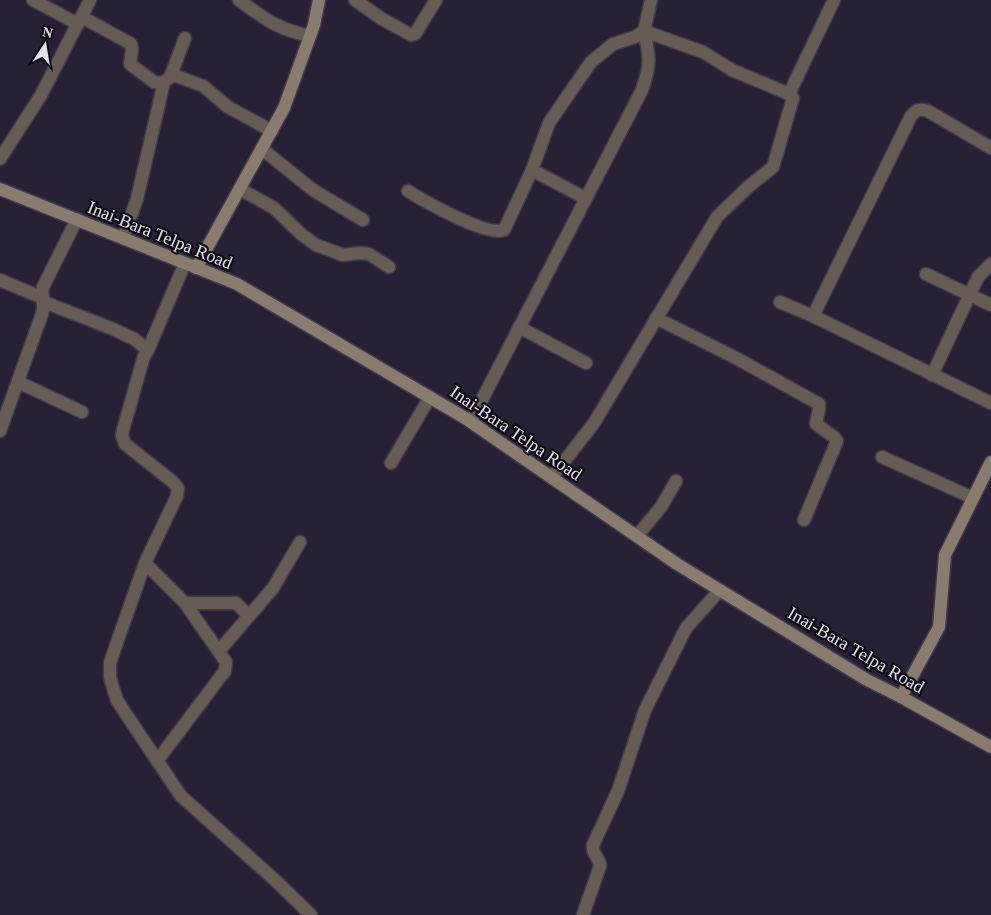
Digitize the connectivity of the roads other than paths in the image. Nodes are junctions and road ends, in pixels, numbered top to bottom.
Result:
1 (34, 0) edge
2 (90, 0) edge
3 (238, 0) edge
4 (319, 0) edge
5 (355, 0) edge
6 (436, 0) edge
7 (651, 0) edge
8 (834, 0) edge
9 (80, 20) junction
10 (644, 30) junction
11 (310, 36) junction
12 (186, 38) dead end
13 (168, 79) junction
14 (789, 94) junction
15 (272, 131) junction
16 (991, 148) edge
17 (262, 149) junction
18 (0, 158) edge
19 (532, 170) junction
20 (240, 189) junction
21 (0, 190) edge
22 (408, 191) dead end
23 (585, 198) junction
24 (77, 219) junction
25 (362, 220) dead end
26 (123, 238) junction
27 (991, 264) edge
28 (191, 266) junction
29 (389, 267) dead end
30 (926, 274) dead end
31 (0, 280) edge
32 (969, 294) junction
33 (44, 300) junction
34 (780, 302) dead end
35 (991, 305) edge
36 (813, 316) junction
37 (656, 318) junction
38 (519, 327) junction
39 (148, 350) junction
40 (586, 363) dead end
41 (932, 375) junction
42 (18, 382) junction
43 (430, 397) junction
44 (991, 403) edge
45 (82, 412) dead end
46 (471, 421) junction
47 (0, 432) edge
48 (882, 457) dead end
49 (991, 462) edge
50 (391, 463) dead end
51 (552, 477) junction
52 (676, 481) dead end
53 (973, 498) junction
54 (804, 520) dead end
55 (637, 536) junction
56 (300, 542) dead end
57 (145, 564) junction
58 (720, 590) junction
59 (185, 602) junction
60 (249, 616) junction
61 (219, 651) junction
62 (901, 697) junction
63 (991, 747) edge
64 (157, 761) junction
65 (311, 915) edge
66 (583, 915) edge

1 - 9 street
2 - 9 street
3 - 11 street
4 - 11 street
5 - 6 street
7 - 10 street
8 - 14 street
9 - 13 street
9 - 18 street
10 - 14 street
10 - 19 street
10 - 23 street
11 - 15 street
12 - 13 street
13 - 15 street
13 - 26 street
14 - 37 street
15 - 17 street
16 - 36 street
17 - 20 street
17 - 25 street
19 - 22 street
19 - 23 street
20 - 28 street
20 - 29 street
21 - 24 street, Inai-Bara Telpa Road
23 - 38 street
24 - 26 street, Inai-Bara Telpa Road
24 - 33 street
26 - 28 street, Inai-Bara Telpa Road
27 - 32 street
28 - 39 street
28 - 43 street, Inai-Bara Telpa Road
30 - 32 street
31 - 33 street
32 - 35 street
32 - 41 street
33 - 39 street
33 - 42 street
34 - 36 street
36 - 41 street
37 - 51 street
37 - 54 street
38 - 40 street
38 - 46 street
39 - 57 street
41 - 44 street
42 - 45 street
42 - 47 street
43 - 46 street, Inai-Bara Telpa Road
43 - 50 street
46 - 51 street, Inai-Bara Telpa Road
48 - 53 street
49 - 53 street
51 - 55 street, Inai-Bara Telpa Road
52 - 55 street
53 - 62 street
55 - 58 street, Inai-Bara Telpa Road
56 - 60 street
57 - 59 street
57 - 64 street
58 - 62 street, Inai-Bara Telpa Road
58 - 66 street
59 - 60 street
59 - 61 street
60 - 61 street
61 - 64 street
62 - 63 street, Inai-Bara Telpa Road
64 - 65 street

